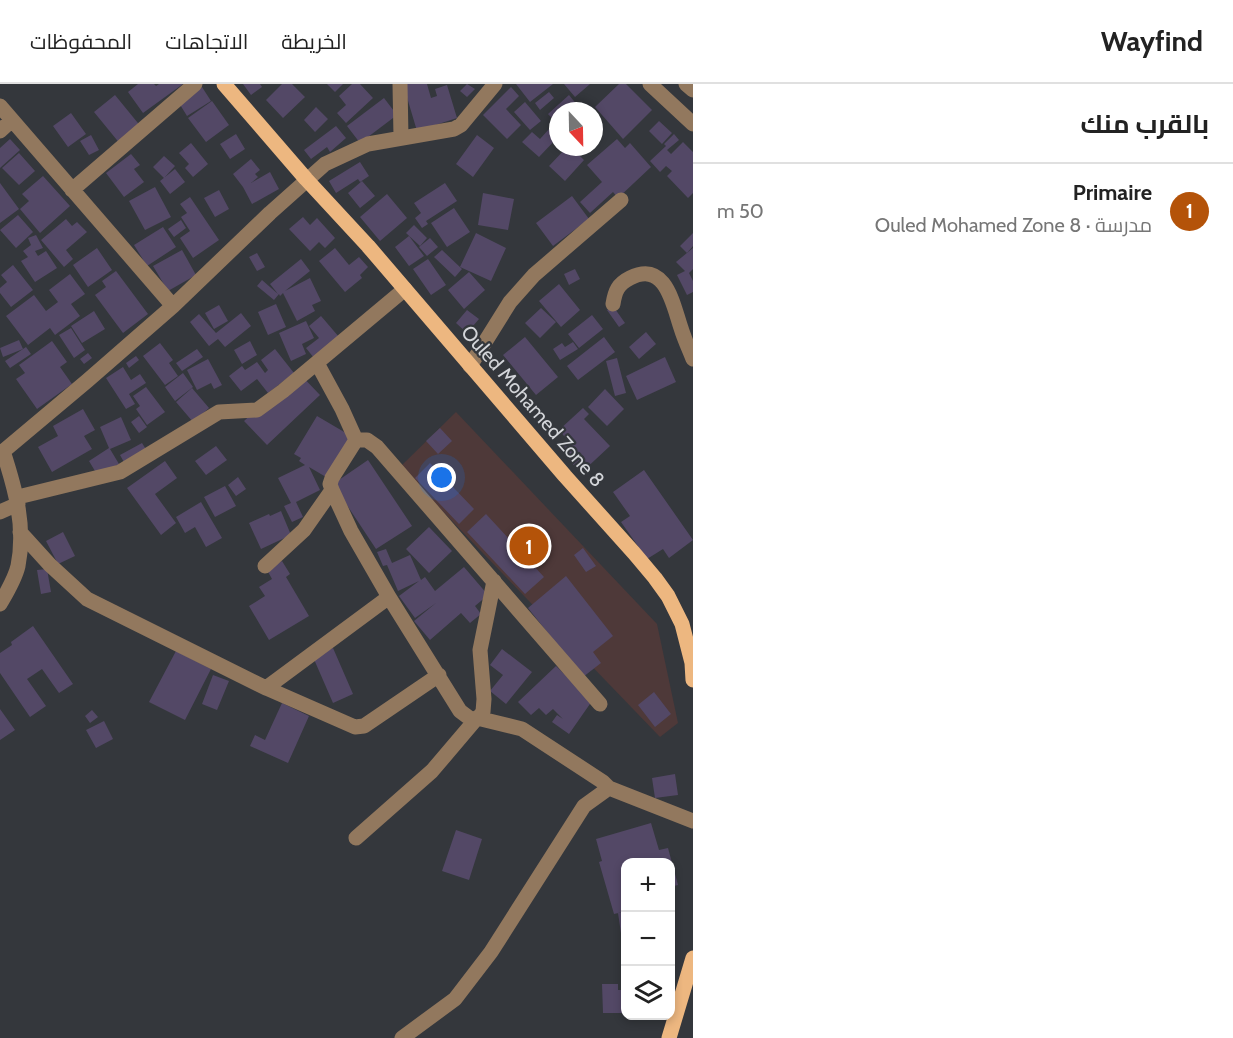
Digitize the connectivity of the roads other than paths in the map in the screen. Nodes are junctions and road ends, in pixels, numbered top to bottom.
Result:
1 (195, 84) edge
2 (224, 84) edge
3 (400, 84) edge
4 (495, 84) edge
5 (650, 84) edge
6 (686, 84) edge
7 (693, 90) edge
8 (0, 106) edge
9 (12, 120) junction
10 (693, 124) edge
11 (0, 131) edge
12 (401, 137) junction
13 (306, 179) junction
14 (72, 190) junction
15 (621, 200) dead end
16 (405, 289) junction
17 (613, 304) dead end
18 (173, 306) junction
19 (693, 359) edge
20 (317, 363) junction
21 (470, 366) junction
22 (356, 440) junction
23 (2, 452) edge
24 (332, 490) junction
25 (18, 501) junction
26 (0, 512) edge
27 (20, 532) junction
28 (265, 566) dead end
29 (494, 581) junction
30 (389, 597) junction
31 (0, 604) edge
32 (439, 675) junction
33 (693, 680) edge
34 (266, 688) junction
35 (600, 704) dead end
36 (477, 718) junction
37 (609, 788) junction
38 (693, 821) edge
39 (356, 838) dead end
40 (693, 958) edge
41 (402, 1038) edge
42 (669, 1038) edge

1 - 14 street
2 - 13 main road, Ouled Mohamed Zone 8
3 - 12 street
4 - 12 street
5 - 10 street
6 - 7 street
8 - 9 street
9 - 11 street
9 - 14 street
12 - 13 street
13 - 16 main road, Ouled Mohamed Zone 8
13 - 18 street
14 - 18 street
15 - 21 street
16 - 20 street
16 - 21 main road, Ouled Mohamed Zone 8
17 - 19 street
18 - 23 street
20 - 22 street
20 - 25 street
21 - 33 main road, Ouled Mohamed Zone 8
22 - 24 street
22 - 29 street
23 - 25 street
24 - 28 street
24 - 30 street
25 - 26 street
25 - 27 street
27 - 31 street
27 - 34 street
29 - 35 street
29 - 36 street
30 - 32 street
30 - 34 street
32 - 34 street
32 - 36 street
36 - 37 street
36 - 39 street
37 - 38 street
37 - 41 street
40 - 42 main road

